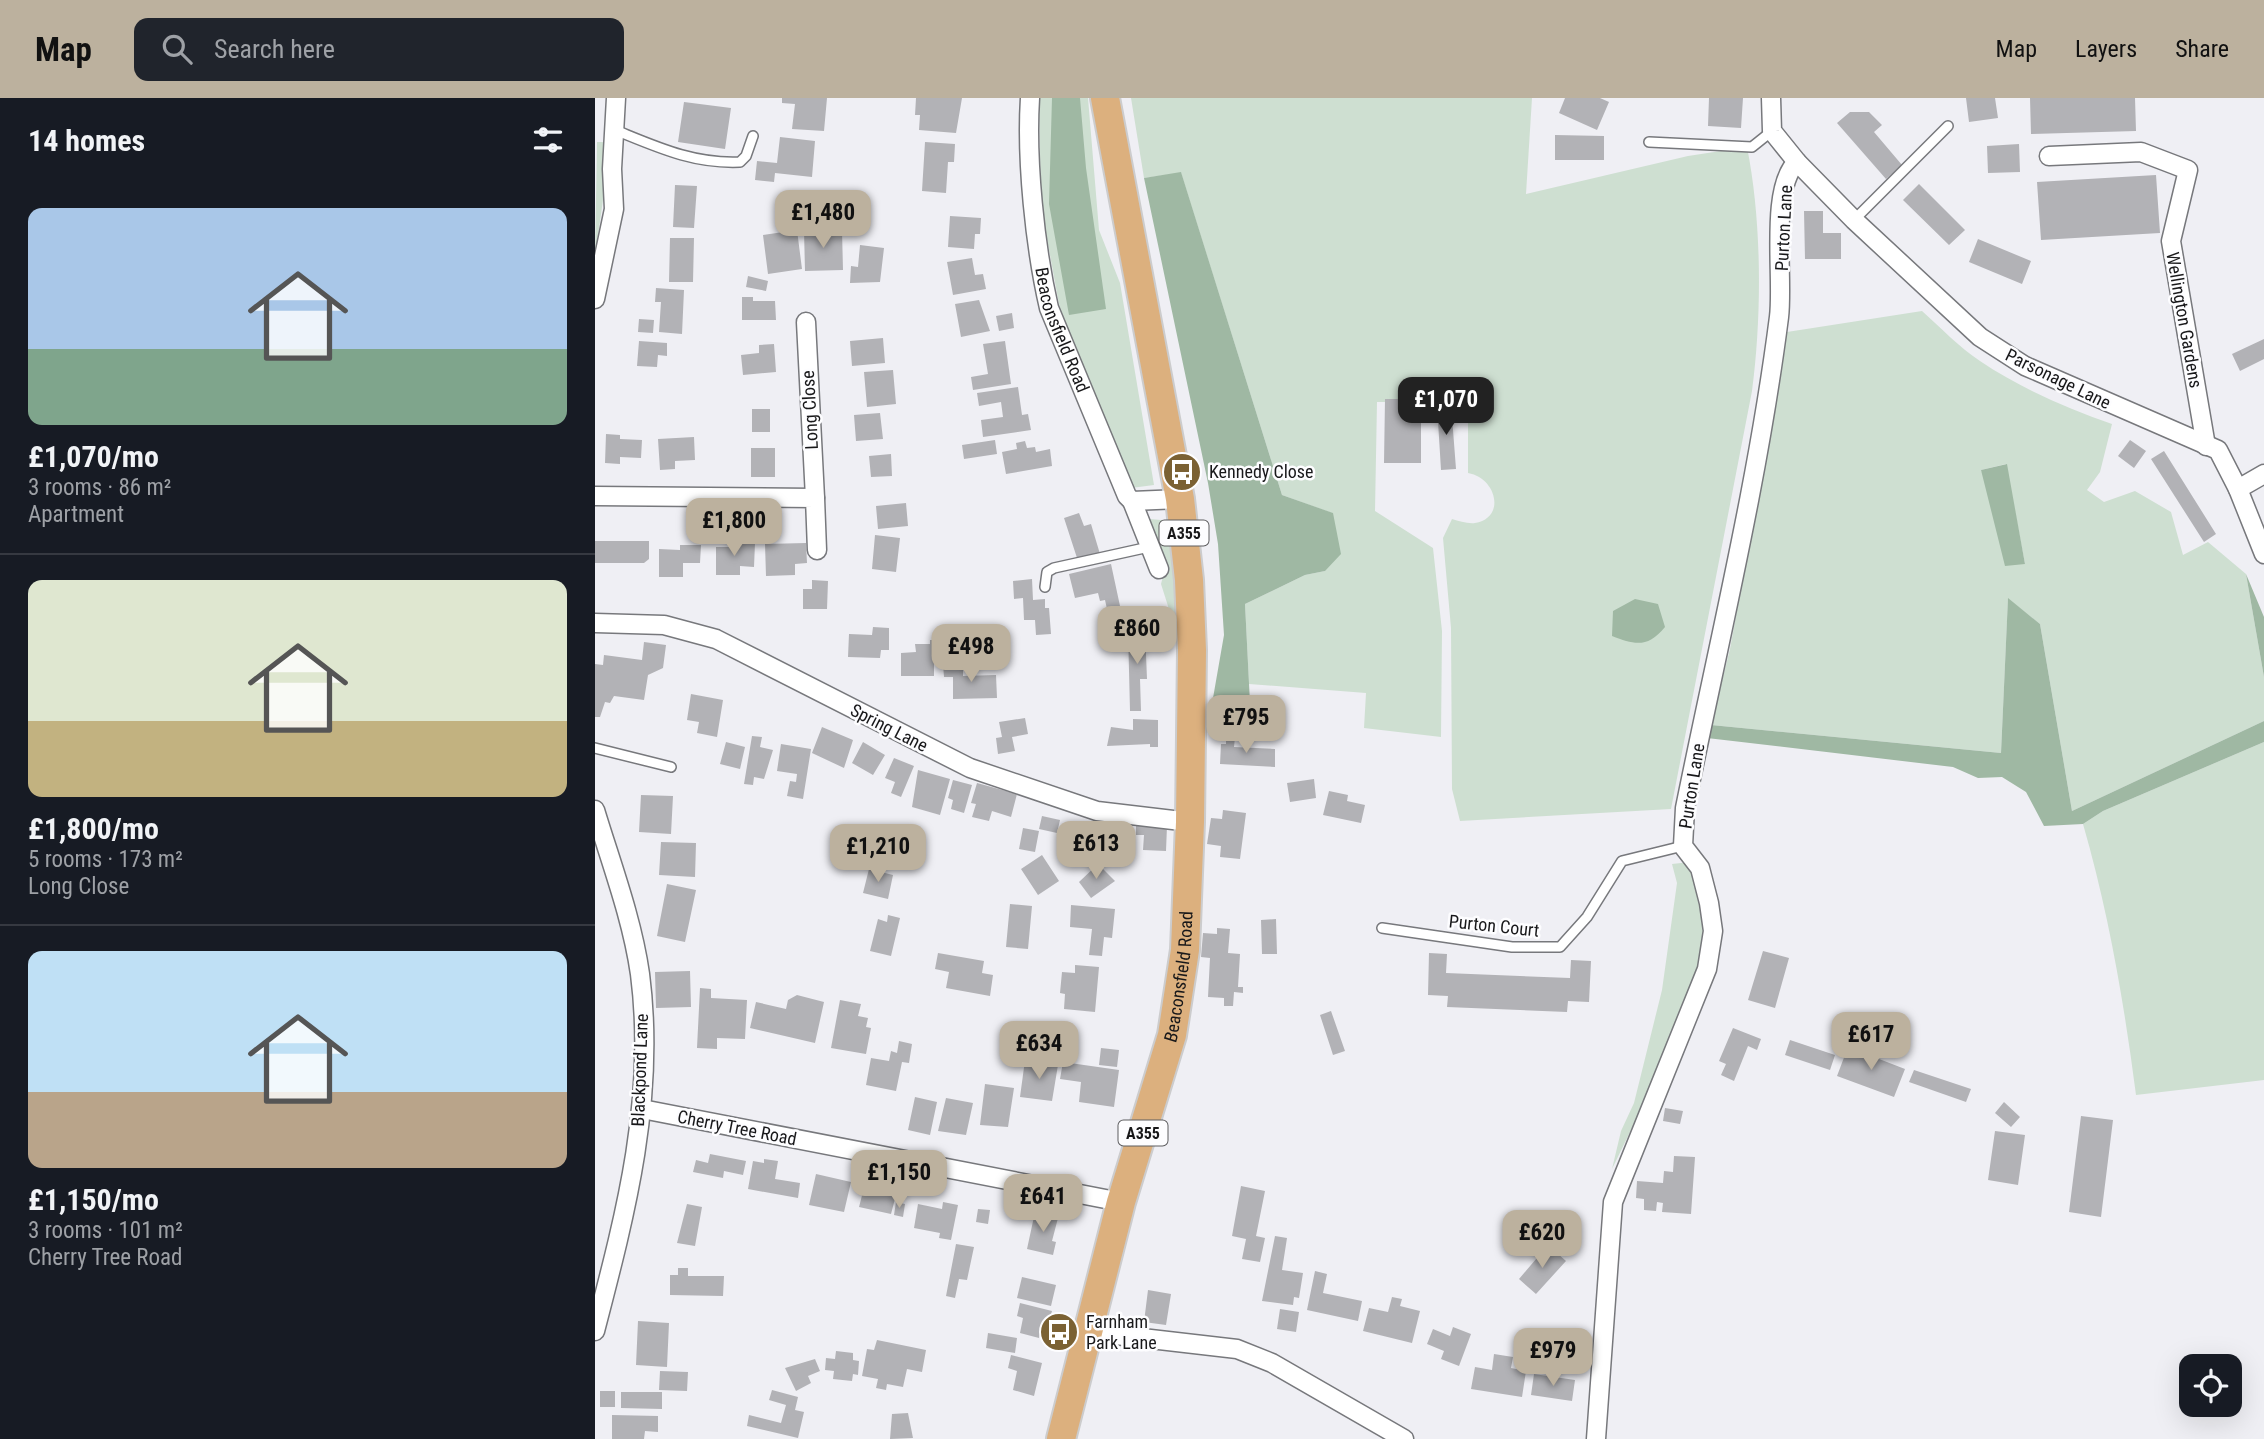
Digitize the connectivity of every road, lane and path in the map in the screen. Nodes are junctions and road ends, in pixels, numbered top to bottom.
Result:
1 (616, 98) edge
2 (1030, 98) edge
3 (1105, 98) edge
4 (1771, 98) edge
5 (1948, 126) dead end
6 (615, 130) junction
7 (1772, 131) junction
8 (753, 136) dead end
9 (1649, 142) dead end
10 (2049, 156) dead end
11 (1797, 162) junction
12 (1854, 220) junction
13 (595, 299) edge
14 (806, 322) dead end
15 (2206, 446) junction
16 (2264, 474) edge
17 (2238, 489) junction
18 (595, 496) edge
19 (815, 498) junction
20 (1180, 499) junction
21 (1132, 501) junction
22 (1149, 547) junction
23 (817, 550) dead end
24 (2264, 554) edge
25 (1159, 569) dead end
26 (1045, 587) dead end
27 (595, 623) edge
28 (595, 748) edge
29 (671, 766) dead end
30 (595, 810) edge
31 (1190, 822) junction
32 (1683, 846) junction
33 (1383, 928) dead end
34 (642, 1109) junction
35 (1121, 1202) junction
36 (595, 1331) edge
37 (1090, 1332) junction
38 (1061, 1439) edge
39 (1404, 1439) edge
40 (1596, 1439) edge

1 - 6 street
2 - 21 street, Beaconsfield Road
3 - 20 main road, Beaconsfield Road / A355
4 - 7 street
5 - 12 lane
6 - 8 lane
6 - 13 street
7 - 9 lane
7 - 11 street, Parsonage Lane
10 - 15 street, Wellington Gardens
11 - 12 street, Parsonage Lane
11 - 32 street, Purton Lane
12 - 15 street, Parsonage Lane
14 - 19 street, Long Close
15 - 17 street, Parsonage Lane
16 - 17 street
17 - 24 street, Parsonage Lane
18 - 19 street
19 - 23 street, Long Close
20 - 21 street
20 - 31 main road, Beaconsfield Road / A355
21 - 22 street, Beaconsfield Road
22 - 25 street, Beaconsfield Road
22 - 26 lane
27 - 31 street, Spring Lane
28 - 29 lane
30 - 34 street, Blackpond Lane
31 - 35 main road, Beaconsfield Road / A355
32 - 33 lane, Purton Court
32 - 40 street, Purton Lane
34 - 35 street, Cherry Tree Road
34 - 36 street, Blackpond Lane
35 - 37 main road, Beaconsfield Road / A355
37 - 38 main road, Beaconsfield Road / A355
37 - 39 street

